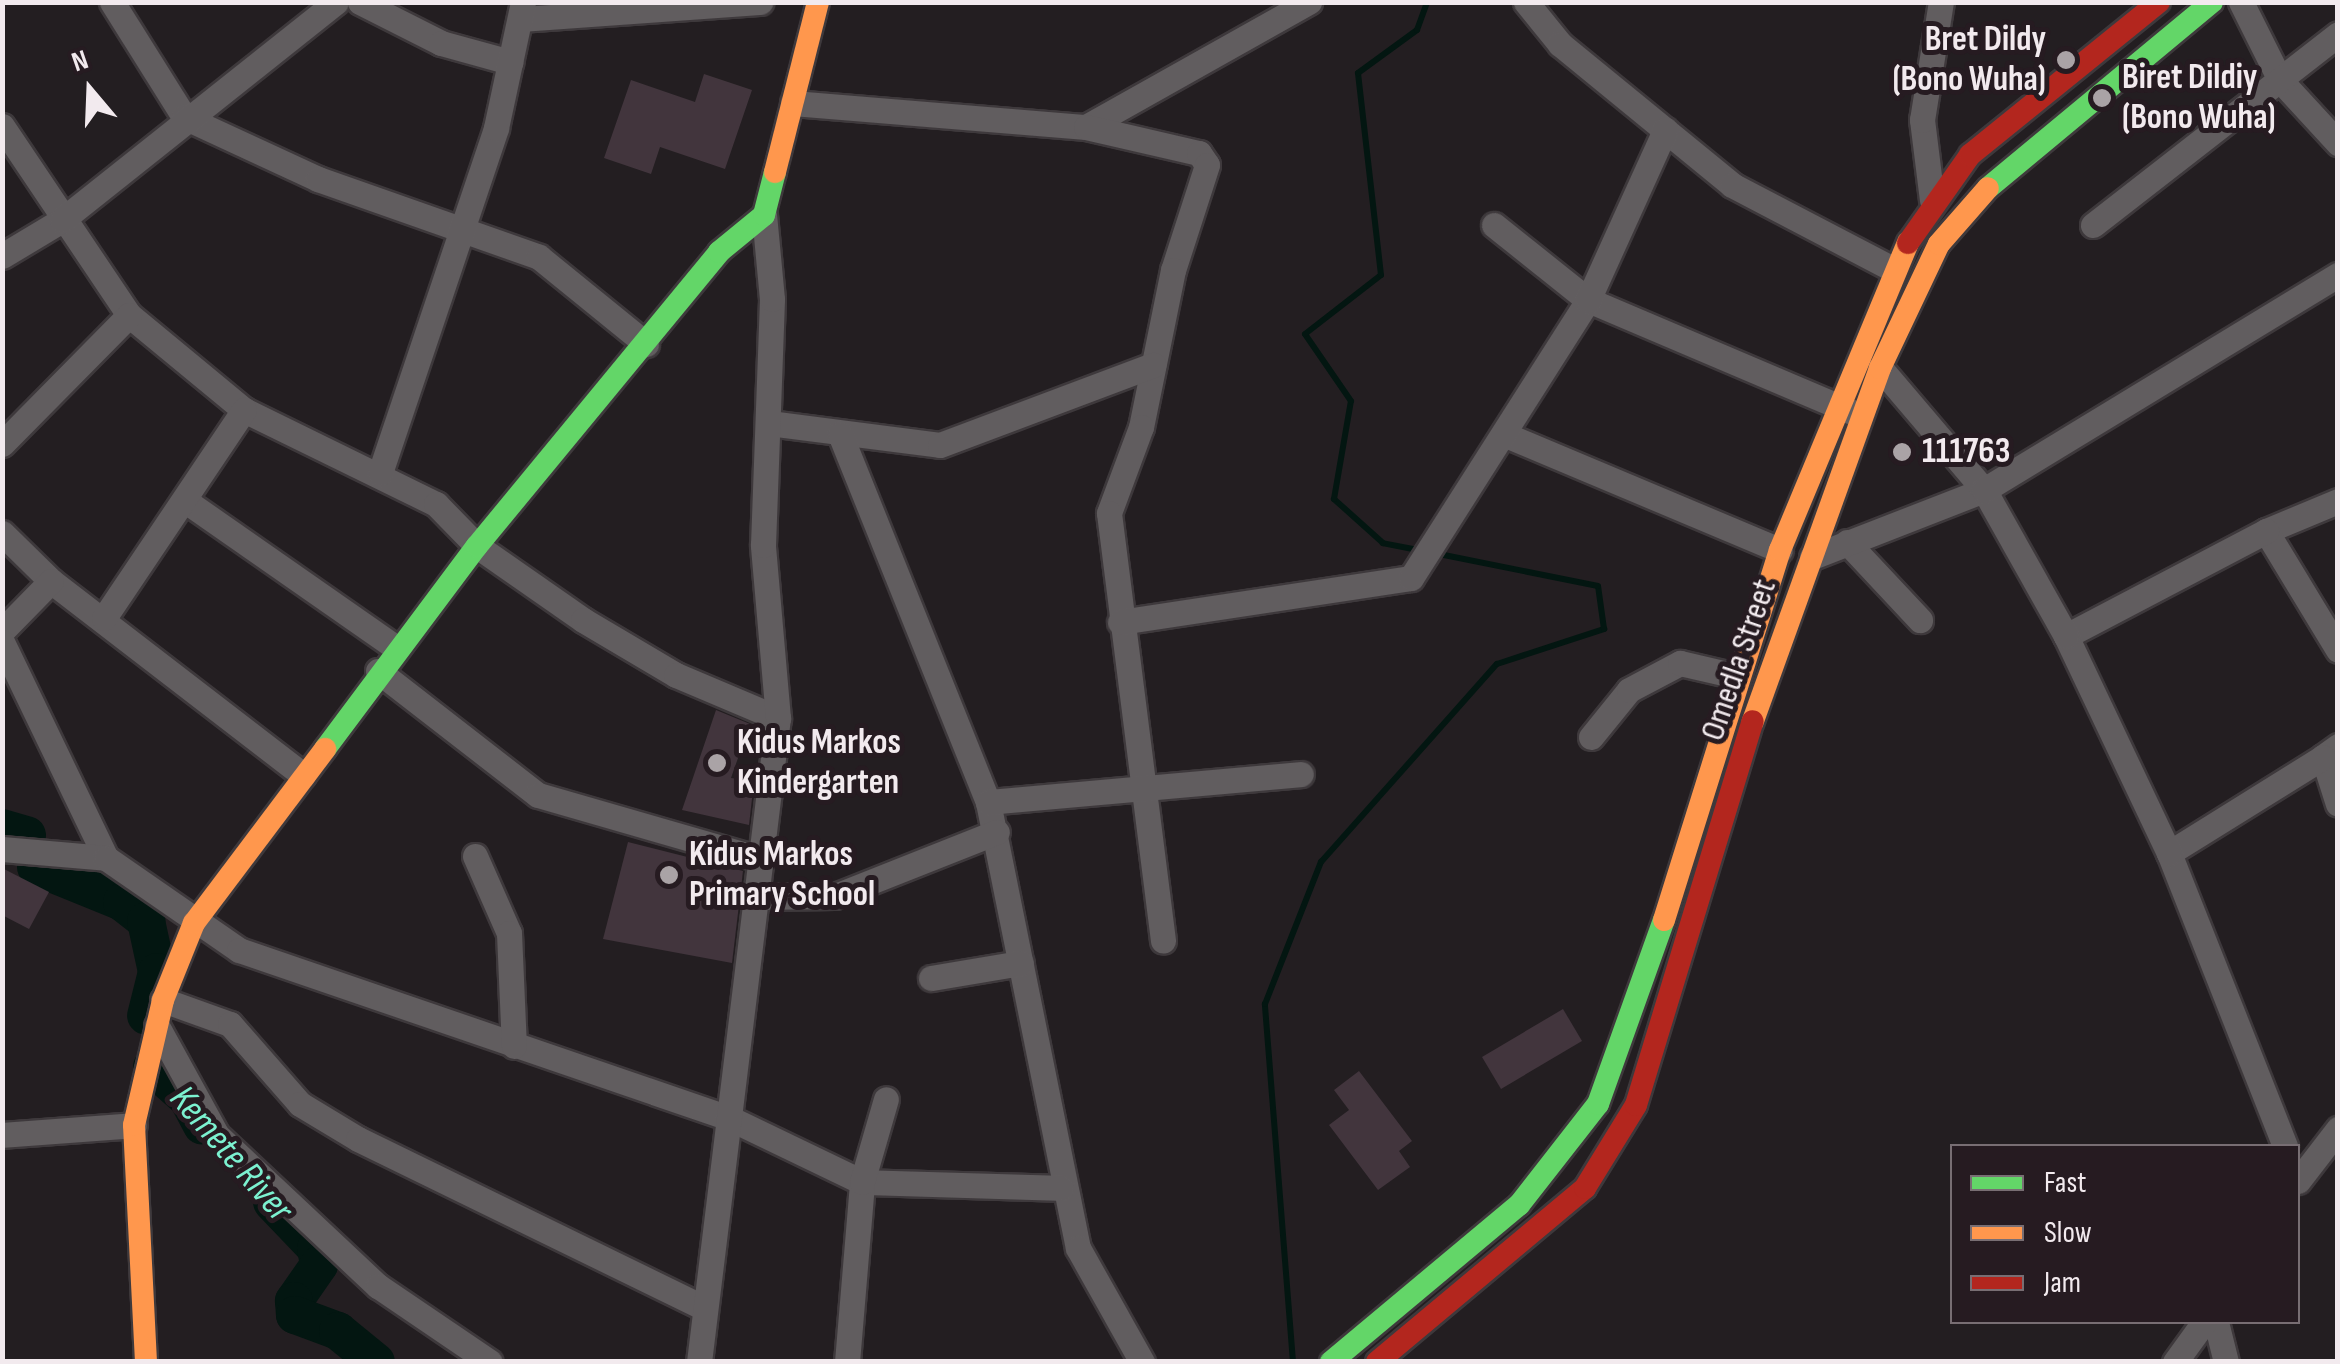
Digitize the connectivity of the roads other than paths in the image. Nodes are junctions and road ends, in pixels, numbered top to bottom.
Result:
1 (112, 2) edge
2 (336, 2) edge
3 (360, 2) edge
4 (760, 2) edge
5 (818, 2) edge
6 (1310, 2) edge
7 (1526, 2) edge
8 (1941, 2) edge
9 (2159, 2) edge
10 (2212, 2) edge
11 (2241, 2) edge
12 (523, 11) edge
13 (2338, 34) edge
14 (510, 62) junction
15 (2280, 80) junction
16 (794, 103) junction
17 (184, 117) junction
18 (2, 126) edge
19 (1086, 126) junction
20 (1665, 130) junction
21 (2338, 143) edge
22 (1932, 200) junction
23 (764, 216) junction
24 (62, 220) junction
25 (1494, 225) dead end
26 (2093, 225) dead end
27 (463, 230) junction
28 (2, 256) edge
29 (1893, 268) junction
30 (2338, 275) edge
31 (1588, 300) junction
32 (129, 314) junction
33 (646, 344) junction
34 (1153, 366) junction
35 (1880, 368) junction
36 (1836, 403) junction
37 (244, 410) junction
38 (1861, 417) junction
39 (769, 423) junction
40 (840, 434) junction
41 (1506, 435) junction
42 (2, 444) edge
43 (380, 473) junction
44 (1984, 490) junction
45 (2338, 501) edge
46 (187, 502) junction
47 (2266, 532) junction
48 (2, 533) edge
49 (1847, 542) junction
50 (478, 546) junction
51 (1780, 550) junction
52 (1812, 557) junction
53 (52, 581) junction
54 (104, 618) junction
55 (1920, 620) dead end
56 (1120, 622) junction
57 (2, 631) edge
58 (2066, 636) junction
59 (2, 642) edge
60 (396, 648) junction
61 (2338, 650) edge
62 (378, 672) junction
63 (1736, 676) junction
64 (778, 718) junction
65 (1591, 738) dead end
66 (2330, 752) edge
67 (304, 774) junction
68 (1301, 774) dead end
69 (1146, 791) junction
70 (988, 802) junction
71 (2338, 804) edge
72 (997, 832) junction
73 (2, 849) edge
74 (2169, 853) junction
75 (475, 856) dead end
76 (106, 858) junction
77 (760, 859) junction
78 (754, 897) junction
79 (194, 923) junction
80 (1162, 942) dead end
81 (1021, 963) junction
82 (931, 978) dead end
83 (164, 1000) junction
84 (158, 1026) junction
85 (1628, 1036) junction
86 (1659, 1043) junction
87 (514, 1046) junction
88 (886, 1100) dead end
89 (729, 1118) junction
90 (134, 1126) junction
91 (2338, 1128) edge
92 (2, 1135) edge
93 (2283, 1144) edge
94 (2300, 1177) edge
95 (862, 1182) junction
96 (1062, 1188) junction
97 (705, 1308) junction
98 (2203, 1324) edge
99 (2216, 1324) edge
100 (146, 1362) edge
101 (490, 1362) edge
102 (698, 1362) edge
103 (847, 1362) edge
104 (1142, 1362) edge
105 (1331, 1362) edge
106 (1377, 1362) edge
107 (2175, 1362) edge
108 (2226, 1362) edge

1 - 17 street
2 - 17 street
3 - 14 street
4 - 12 street
5 - 16 main road
6 - 19 street
7 - 20 street
8 - 22 street
9 - 22 main road, Omedla Street
10 - 35 main road, Omedla Street
11 - 15 street
12 - 14 street
13 - 15 street
14 - 27 street
15 - 21 street
15 - 26 street
16 - 19 street
16 - 23 main road
17 - 24 street
17 - 27 street
18 - 24 street
19 - 34 street
20 - 29 street
20 - 31 street
22 - 29 main road, Omedla Street
23 - 33 main road
23 - 39 street
24 - 28 street
24 - 32 street
25 - 31 street
27 - 33 street
27 - 43 street
29 - 36 main road, Omedla Street
30 - 44 street
31 - 36 street
31 - 41 street
32 - 37 street
32 - 42 street
33 - 50 main road
34 - 40 street
34 - 56 street
35 - 38 main road, Omedla Street
35 - 44 street
36 - 38 street
36 - 51 main road, Omedla Street
37 - 43 street
37 - 46 street
38 - 52 main road, Omedla Street
39 - 40 street
39 - 64 street
40 - 70 street
41 - 51 street
41 - 56 street
43 - 50 street
44 - 49 street
44 - 58 street
45 - 47 street
46 - 54 street
46 - 60 street
47 - 58 street
47 - 61 street
48 - 53 street
49 - 52 street
49 - 55 street
50 - 60 main road
50 - 64 street
51 - 63 main road, Omedla Street
52 - 86 main road, Omedla Street
53 - 54 street
53 - 57 street
54 - 67 street
56 - 69 street
58 - 74 street
59 - 76 street
60 - 62 main road
62 - 67 main road
62 - 77 street
63 - 65 street
63 - 85 main road, Omedla Street
64 - 77 street
66 - 71 street
66 - 74 street
67 - 79 main road
68 - 69 street
69 - 70 street
69 - 80 street
70 - 72 street
72 - 78 street
72 - 81 street
73 - 76 street
74 - 93 street
75 - 87 street
76 - 79 street
77 - 78 street
78 - 89 street
79 - 83 main road
79 - 87 street
81 - 82 street
81 - 96 street
83 - 84 main road
83 - 97 street
84 - 90 main road
84 - 101 street
85 - 86 main road
85 - 105 main road, Omedla Street
86 - 106 main road, Omedla Street
87 - 89 street
88 - 95 street
89 - 95 street
89 - 97 street
90 - 92 street
90 - 100 main road
91 - 94 street
95 - 96 street
95 - 103 street
96 - 104 street
97 - 102 street
98 - 107 street
99 - 108 street

